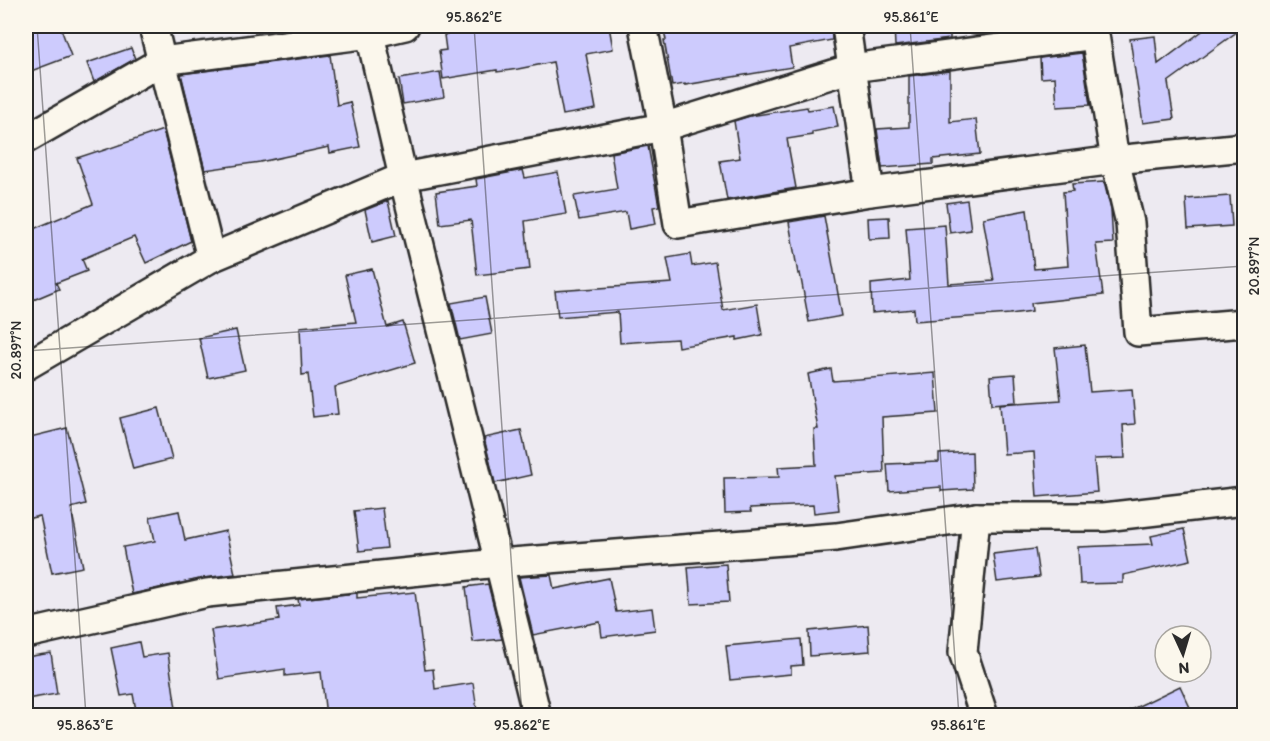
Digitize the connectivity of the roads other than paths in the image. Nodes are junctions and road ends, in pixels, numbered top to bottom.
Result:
1 (153, 26) edge
2 (405, 26) edge
3 (643, 26) edge
4 (846, 26) edge
5 (369, 29) edge
6 (162, 61) junction
7 (852, 68) junction
8 (663, 127) junction
9 (26, 139) edge
10 (1245, 147) edge
11 (1115, 160) junction
12 (403, 177) junction
13 (870, 192) junction
14 (211, 258) junction
15 (1245, 323) edge
16 (26, 366) edge
17 (1245, 501) edge
18 (976, 517) junction
19 (498, 563) junction
20 (26, 634) edge
21 (537, 716) edge
22 (984, 716) edge

1 - 6 street
2 - 5 street
3 - 8 street
4 - 7 street
5 - 6 street
5 - 12 street
6 - 9 street
6 - 14 street
7 - 8 street
7 - 11 street
7 - 13 street
8 - 12 street
8 - 13 street
10 - 11 street
11 - 13 street
11 - 15 street
12 - 14 street
12 - 19 street
14 - 16 street
17 - 18 street
18 - 19 street
18 - 22 street
19 - 20 street
19 - 21 street

